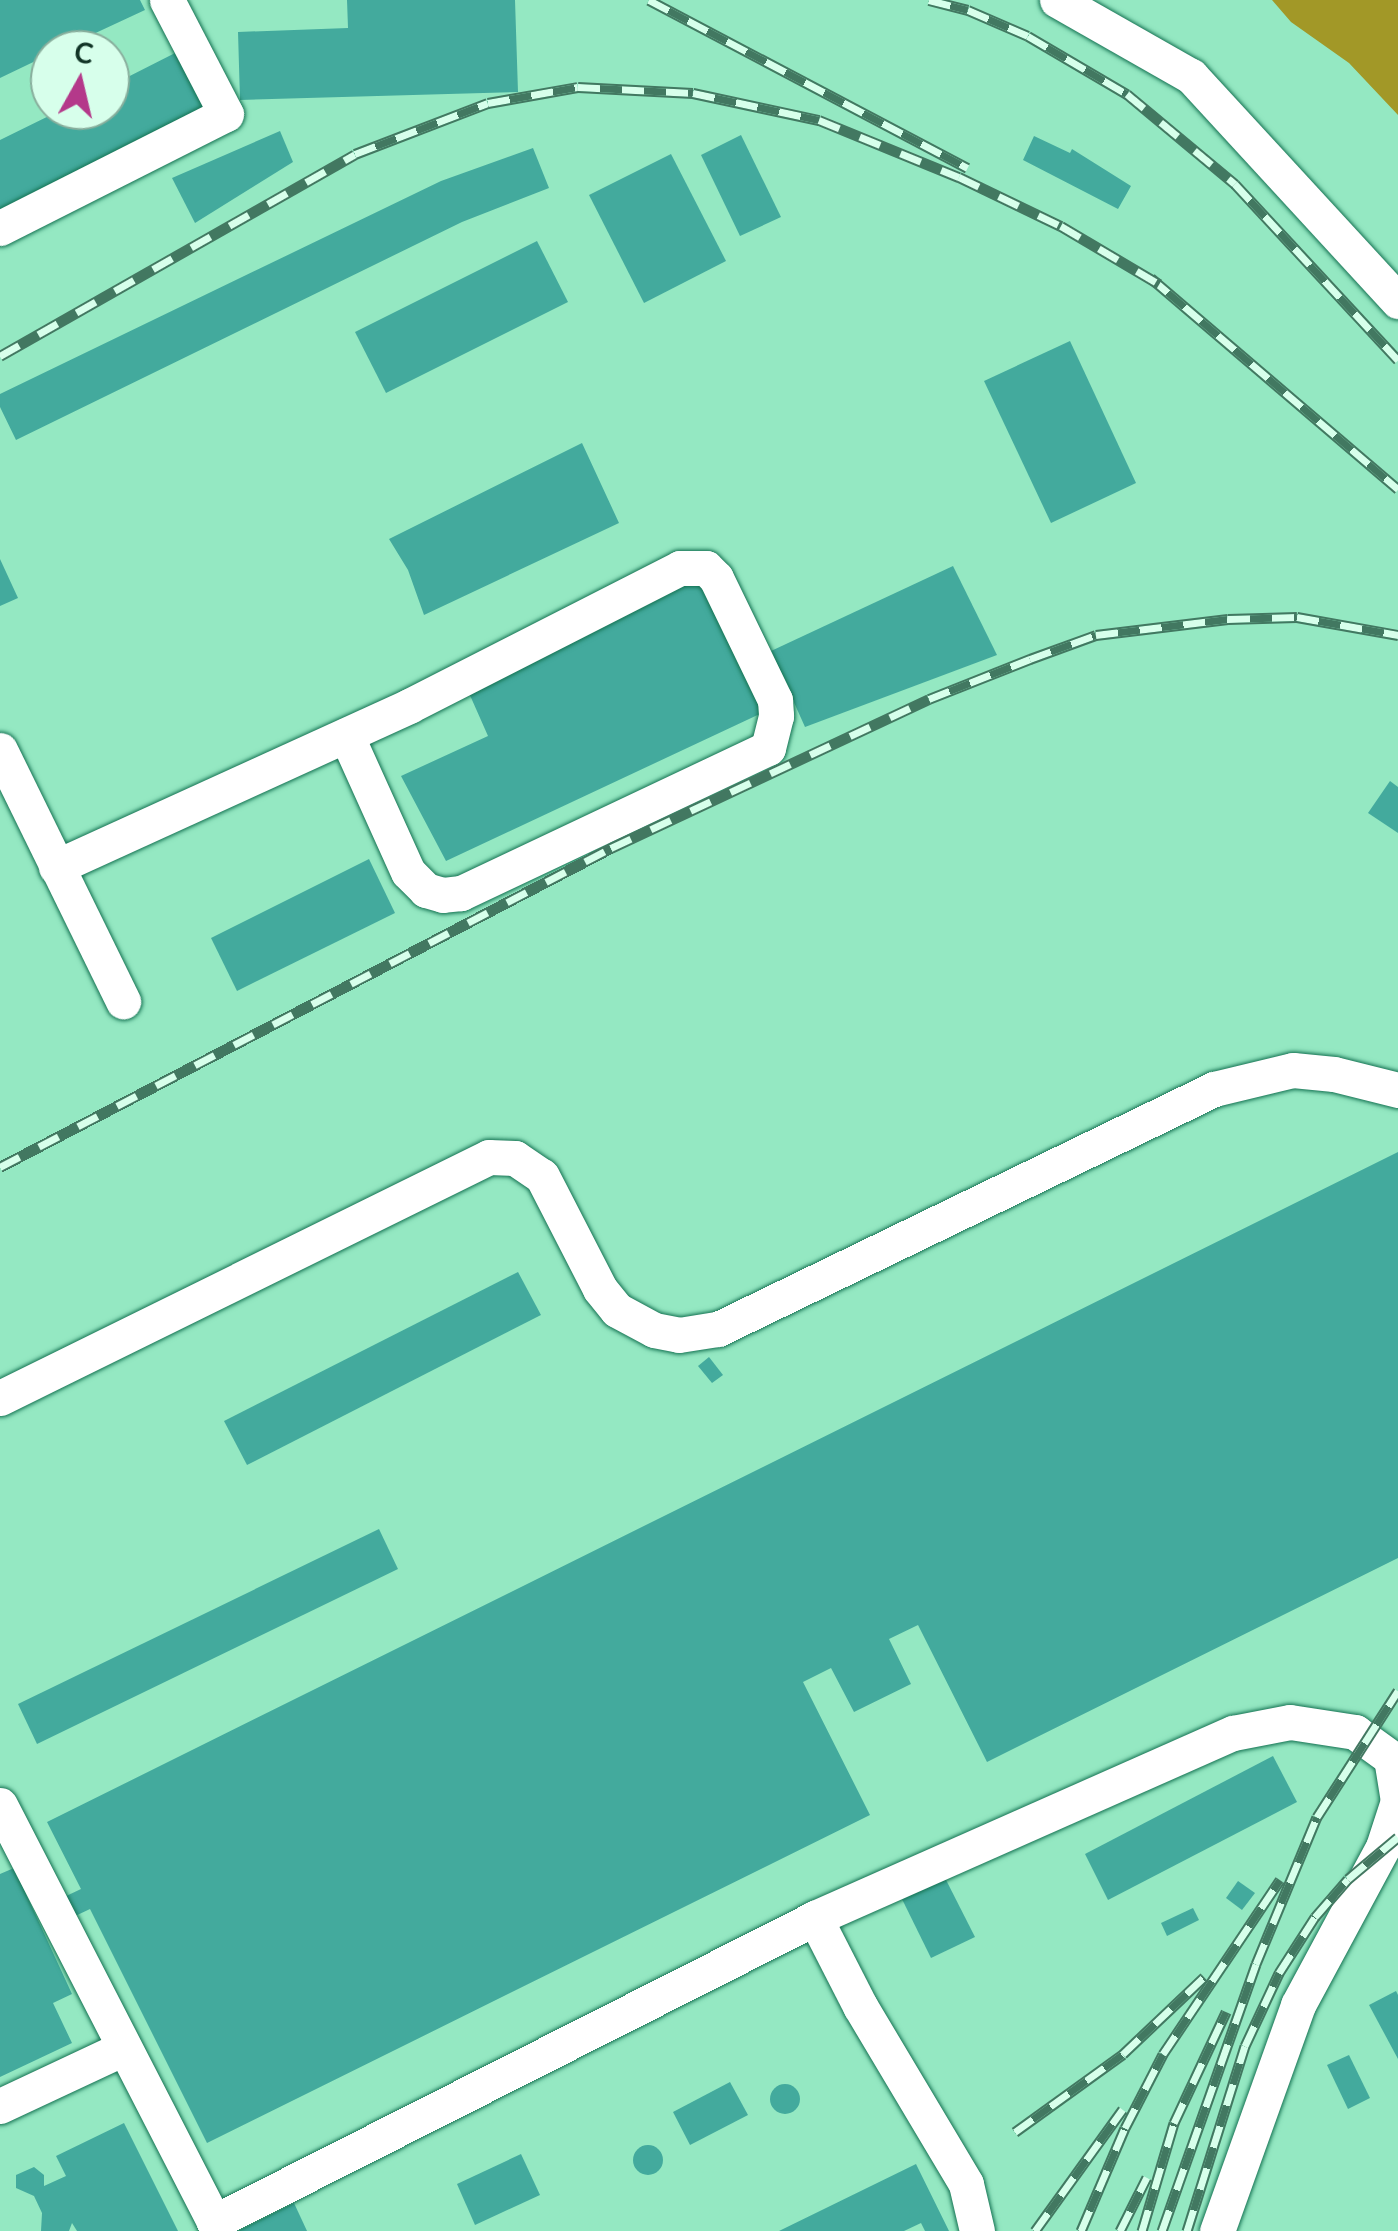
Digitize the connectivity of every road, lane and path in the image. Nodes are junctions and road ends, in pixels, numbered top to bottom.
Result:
1 (167, 0) edge
2 (1056, 0) edge
3 (0, 228) edge
4 (1398, 302) edge
5 (346, 735) junction
6 (0, 750) edge
7 (56, 867) junction
8 (123, 1001) dead end
9 (1398, 1090) edge
10 (0, 1398) edge
11 (0, 1804) edge
12 (815, 1918) junction
13 (124, 2048) junction
14 (0, 2106) edge
15 (976, 2231) edge
16 (1218, 2231) edge

1 - 3 lane
2 - 4 lane
5 - 5 lane
5 - 7 lane
6 - 7 lane
7 - 8 lane
9 - 10 lane
11 - 13 lane
12 - 13 lane
12 - 15 lane
12 - 16 lane
13 - 14 lane

